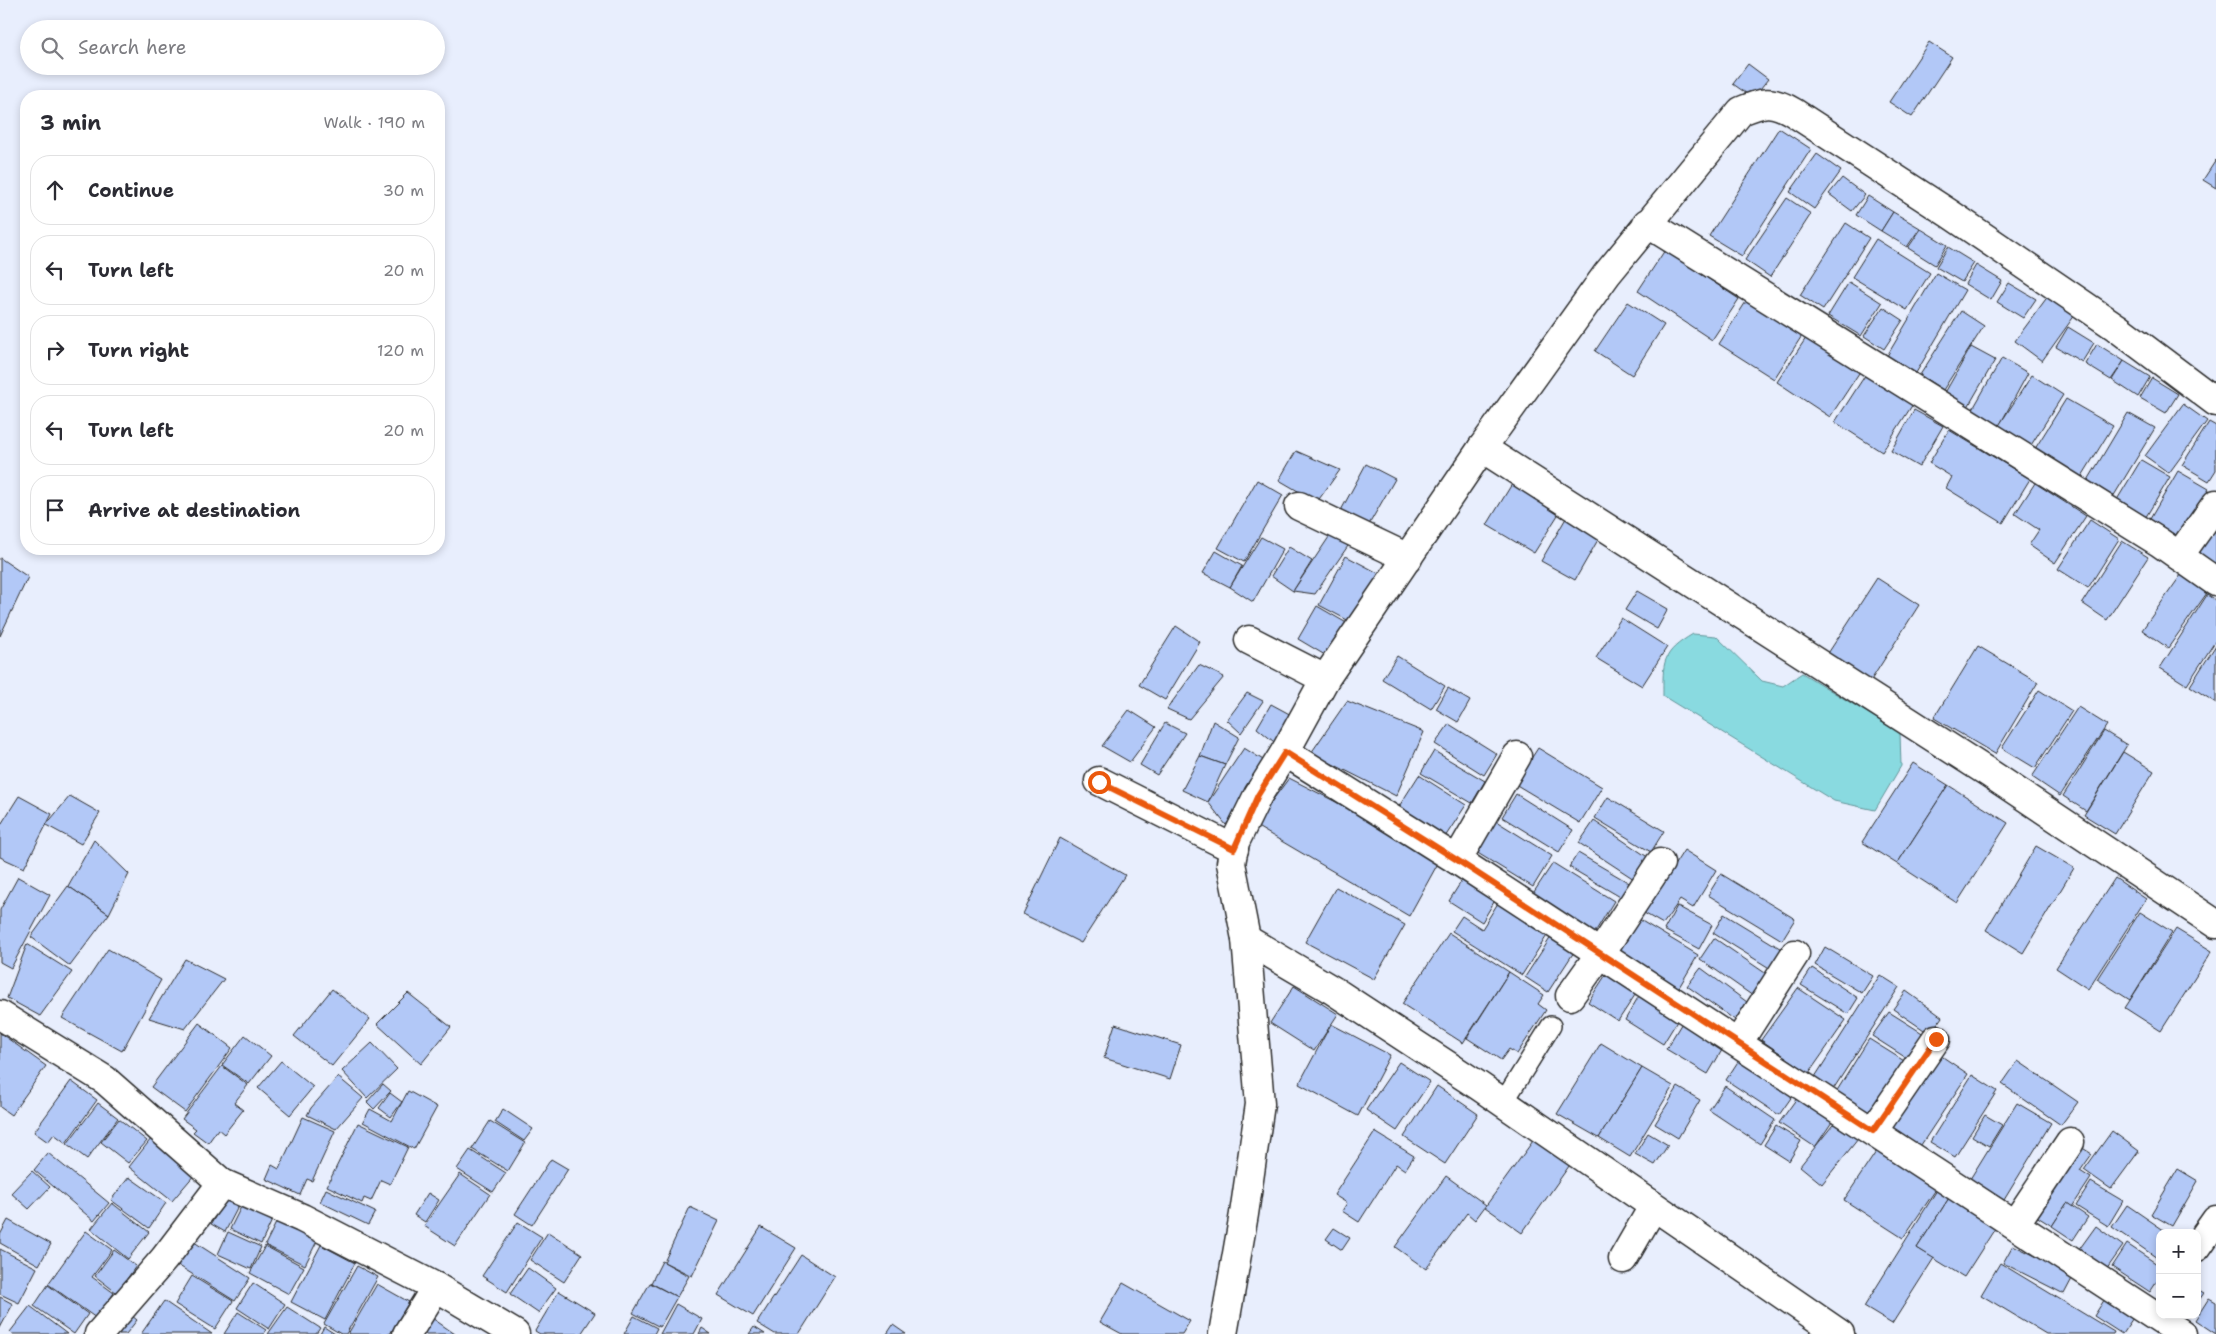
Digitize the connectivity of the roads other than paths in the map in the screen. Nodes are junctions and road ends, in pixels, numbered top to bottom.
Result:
1 (1647, 223) junction
2 (2216, 402) edge
3 (1482, 448) junction
4 (2216, 504) edge
5 (1299, 506) dead end
6 (2179, 556) junction
7 (1408, 558) junction
8 (2216, 582) edge
9 (1249, 640) dead end
10 (1325, 679) junction
11 (1285, 752) junction
12 (1517, 756) dead end
13 (1099, 782) dead end
14 (1234, 849) junction
15 (1457, 860) junction
16 (1660, 862) dead end
17 (2216, 924) edge
18 (1246, 938) junction
19 (1600, 954) junction
20 (1795, 954) dead end
21 (1570, 996) dead end
22 (0, 1015) edge
23 (1551, 1026) dead end
24 (1936, 1039) dead end
25 (1738, 1043) junction
26 (1503, 1103) junction
27 (1873, 1131) junction
28 (2070, 1142) dead end
29 (222, 1184) junction
30 (1653, 1207) junction
31 (2216, 1220) edge
32 (2015, 1224) junction
33 (2201, 1242) edge
34 (1622, 1259) dead end
35 (436, 1287) junction
36 (2156, 1309) edge
37 (2166, 1319) edge
38 (99, 1334) edge
39 (407, 1334) edge
40 (515, 1334) edge
41 (1223, 1334) edge
42 (1840, 1334) edge
43 (2182, 1334) edge

1 - 2 street
1 - 3 street
1 - 6 street
3 - 7 street
3 - 17 street
4 - 6 street
5 - 7 street
6 - 8 street
7 - 10 street
9 - 10 street
10 - 11 street
11 - 14 street
11 - 15 street
12 - 15 street
13 - 14 street
14 - 18 street
15 - 19 street
16 - 19 street
18 - 26 street
18 - 41 street
19 - 21 street
19 - 25 street
20 - 25 street
22 - 29 street
23 - 26 lane
24 - 27 street
25 - 27 street
26 - 30 street
27 - 32 street
28 - 32 street
29 - 35 street
29 - 38 street
30 - 34 street
30 - 42 street
31 - 33 street
32 - 36 street
35 - 39 street
35 - 40 street
37 - 43 street

